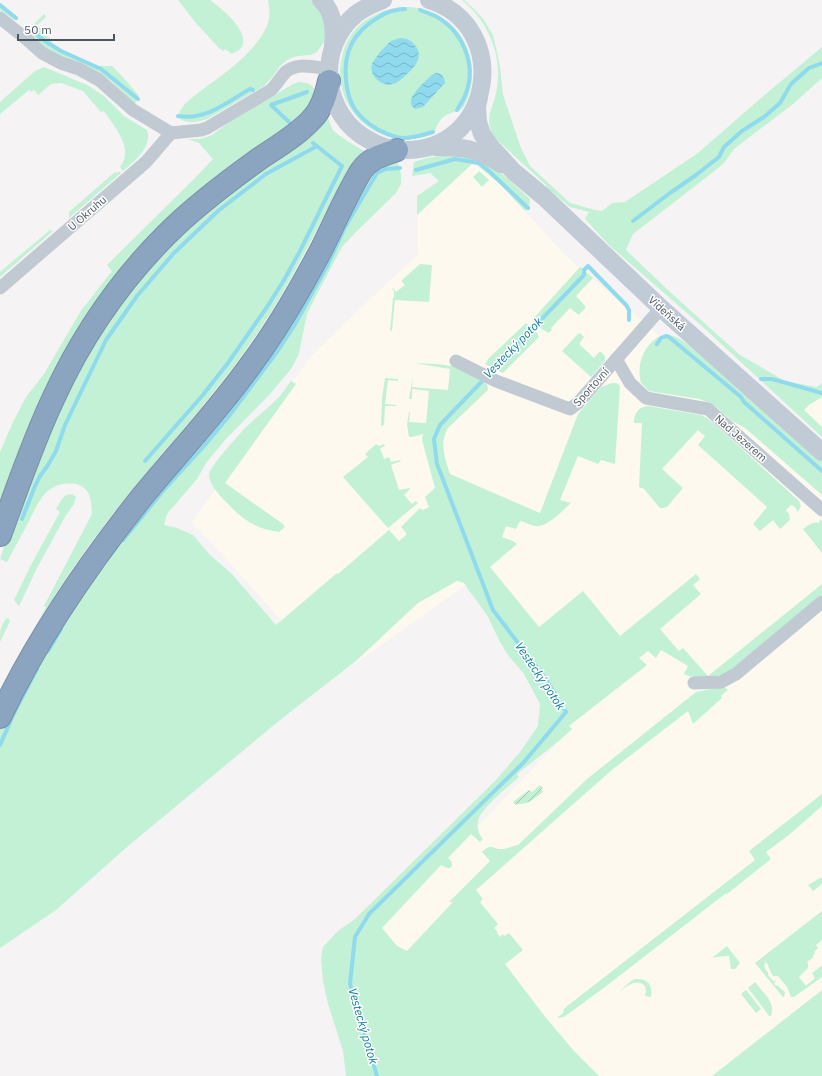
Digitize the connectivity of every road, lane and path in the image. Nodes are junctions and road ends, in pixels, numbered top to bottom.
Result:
1 (321, 0) edge
2 (383, 0) edge
3 (429, 0) edge
4 (0, 18) edge
5 (333, 48) junction
6 (329, 75) junction
7 (479, 97) junction
8 (170, 133) junction
9 (428, 147) junction
10 (397, 150) junction
11 (514, 172) junction
12 (0, 288) edge
13 (661, 308) junction
14 (616, 360) junction
15 (456, 361) dead end
16 (822, 452) edge
17 (822, 510) edge
18 (0, 535) edge
19 (822, 602) edge
20 (694, 683) dead end
21 (0, 717) edge

1 - 5 main road, Vídeňská
2 - 5 main road, Vídeňská
3 - 7 main road, Vídeňská
4 - 8 street
5 - 6 main road, Vídeňská
6 - 8 street
6 - 10 main road, Vídeňská
6 - 18 highway
7 - 9 main road, Vídeňská
7 - 11 main road, Vídeňská
8 - 12 street, U Okruhu
9 - 10 main road, Vídeňská
9 - 11 main road, Vídeňská
10 - 21 highway
11 - 13 main road, Vídeňská
13 - 14 street, Sportovní
13 - 16 main road, Vídeňská
14 - 15 street, Sportovní
14 - 17 street, Nad Jezerem
19 - 20 street

